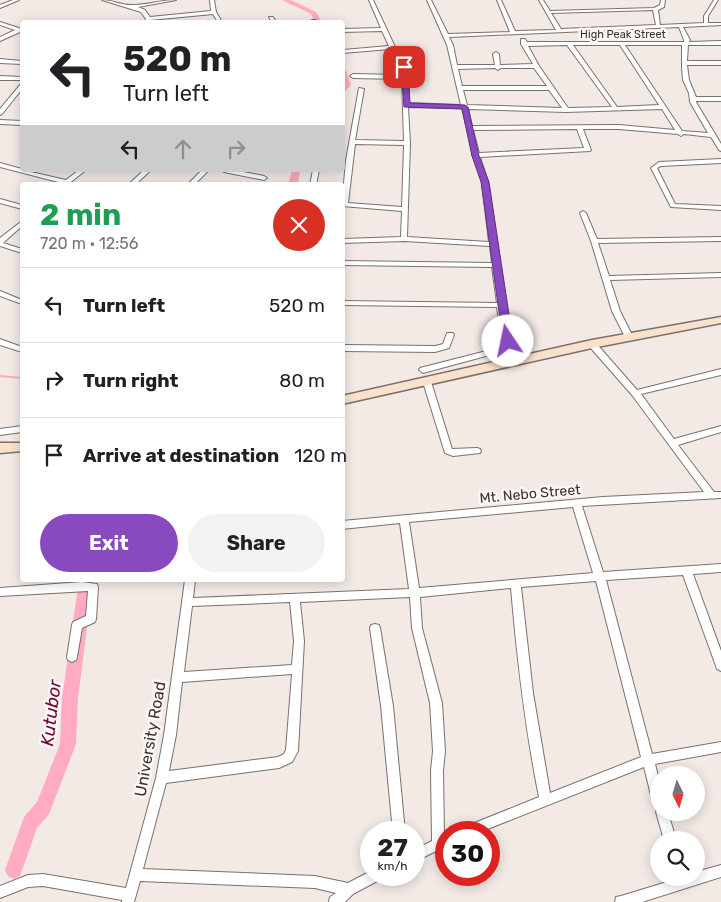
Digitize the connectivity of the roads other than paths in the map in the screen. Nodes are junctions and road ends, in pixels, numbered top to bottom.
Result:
1 (16, 0) edge
2 (104, 0) edge
3 (174, 0) edge
4 (212, 0) edge
5 (372, 0) edge
6 (429, 0) edge
7 (499, 0) edge
8 (541, 0) edge
9 (663, 0) edge
10 (716, 0) edge
11 (0, 7) edge
12 (131, 7) junction
13 (654, 9) junction
14 (214, 12) junction
15 (548, 12) junction
16 (148, 20) edge
17 (155, 20) edge
18 (219, 20) edge
19 (0, 23) edge
20 (721, 24) edge
21 (658, 25) junction
22 (680, 25) junction
23 (706, 25) junction
24 (618, 28) junction
25 (383, 29) junction
26 (20, 31) edge
27 (20, 31) edge
28 (345, 31) edge
29 (559, 31) junction
30 (513, 32) junction
31 (522, 32) junction
32 (446, 36) junction
33 (0, 39) edge
34 (721, 43) edge
35 (524, 44) junction
36 (569, 44) junction
37 (625, 44) junction
38 (685, 44) junction
39 (392, 47) junction
40 (345, 52) edge
41 (496, 54) dead end
42 (0, 61) edge
43 (20, 63) edge
44 (686, 63) junction
45 (721, 64) edge
46 (536, 66) junction
47 (456, 68) junction
48 (498, 68) junction
49 (353, 76) dead end
50 (405, 77) junction
51 (0, 78) edge
52 (20, 79) edge
53 (20, 88) edge
54 (460, 88) junction
55 (551, 88) junction
56 (361, 89) dead end
57 (693, 99) junction
58 (721, 100) edge
59 (407, 105) junction
60 (664, 106) junction
61 (465, 107) junction
62 (616, 109) junction
63 (566, 110) junction
64 (0, 113) edge
65 (0, 122) edge
66 (20, 123) edge
67 (579, 126) junction
68 (469, 128) junction
69 (681, 134) junction
70 (713, 135) junction
71 (353, 142) junction
72 (407, 143) junction
73 (721, 149) edge
74 (476, 156) junction
75 (346, 160) edge
76 (721, 162) edge
77 (0, 165) edge
78 (20, 171) edge
79 (24, 172) edge
80 (80, 172) edge
81 (146, 172) edge
82 (204, 172) edge
83 (234, 172) edge
84 (264, 178) dead end
85 (57, 182) edge
86 (67, 182) edge
87 (134, 182) edge
88 (193, 182) edge
89 (345, 182) edge
90 (0, 201) edge
91 (345, 204) edge
92 (20, 206) edge
93 (721, 208) edge
94 (404, 209) junction
95 (583, 213) dead end
96 (20, 225) edge
97 (404, 239) junction
98 (721, 239) edge
99 (345, 241) edge
100 (594, 241) junction
101 (0, 243) edge
102 (494, 244) junction
103 (20, 250) edge
104 (345, 263) edge
105 (496, 265) junction
106 (721, 275) edge
107 (606, 278) junction
108 (0, 293) edge
109 (20, 301) edge
110 (345, 303) edge
111 (501, 305) junction
112 (721, 320) edge
113 (450, 335) dead end
114 (629, 337) junction
115 (0, 342) edge
116 (592, 344) junction
117 (510, 347) junction
118 (345, 348) edge
119 (20, 349) edge
120 (518, 361) junction
121 (423, 370) dead end
122 (721, 372) edge
123 (427, 382) junction
124 (636, 393) junction
125 (345, 399) edge
126 (20, 429) edge
127 (721, 429) edge
128 (0, 432) edge
129 (673, 443) junction
130 (20, 447) edge
131 (0, 448) edge
132 (477, 451) dead end
133 (716, 495) edge
134 (577, 504) junction
135 (404, 520) junction
136 (345, 524) edge
137 (721, 568) edge
138 (687, 571) junction
139 (600, 578) junction
140 (190, 582) edge
141 (516, 585) junction
142 (0, 592) edge
143 (415, 593) junction
144 (295, 599) junction
145 (187, 602) junction
146 (375, 628) dead end
147 (72, 657) dead end
148 (721, 666) edge
149 (298, 669) junction
150 (178, 677) junction
151 (721, 747) edge
152 (647, 760) junction
153 (650, 771) edge
154 (162, 778) junction
155 (546, 801) junction
156 (398, 821) edge
157 (436, 821) edge
158 (494, 821) edge
159 (721, 871) edge
160 (136, 875) junction
161 (705, 875) edge
162 (360, 884) edge
163 (668, 886) edge
164 (348, 890) junction
165 (0, 892) edge
166 (129, 899) edge
167 (336, 902) edge
168 (621, 902) edge

1 - 11 street
2 - 12 street
3 - 12 street
4 - 14 street
5 - 25 street
6 - 32 street
7 - 30 street
8 - 15 street
9 - 13 street
10 - 23 street
12 - 16 street
13 - 15 street
13 - 21 street
14 - 17 street
14 - 18 street
15 - 29 street
19 - 26 street
20 - 23 street
21 - 22 street
21 - 24 street
22 - 23 street
22 - 38 street
24 - 29 street
24 - 37 street
25 - 28 street
25 - 39 street
27 - 33 street
29 - 31 street
30 - 31 street
30 - 32 street
31 - 35 street
32 - 47 street
34 - 38 street, High Peak Street
35 - 36 street, High Peak Street
35 - 46 street
36 - 37 street, High Peak Street
36 - 62 street
37 - 38 street, High Peak Street
37 - 60 street
38 - 44 street
39 - 40 street
39 - 50 street
41 - 48 street
42 - 43 street
44 - 45 street
44 - 57 street
46 - 48 street
46 - 55 street
47 - 48 street
47 - 54 street
49 - 50 street
50 - 59 street
51 - 52 street
53 - 64 street
54 - 55 street
54 - 61 street
55 - 63 street
56 - 71 street
57 - 58 street
57 - 70 street
59 - 61 street
59 - 72 street
60 - 62 street
60 - 69 street
61 - 63 street
61 - 68 street
62 - 63 street
65 - 66 street
67 - 68 street
67 - 69 street
67 - 74 street
68 - 74 street
69 - 70 street
70 - 73 street
71 - 72 street
71 - 75 street
72 - 94 street
74 - 102 street
75 - 89 street
76 - 93 street
77 - 78 street
79 - 85 street
80 - 86 street
81 - 87 street
82 - 88 street
83 - 84 street
90 - 92 street
91 - 94 street
94 - 97 street
95 - 100 street
96 - 101 street
97 - 99 street
97 - 102 street
98 - 100 street
100 - 107 street
101 - 103 street
102 - 105 street
104 - 105 street
105 - 111 street
106 - 107 street
107 - 114 street
108 - 109 street
110 - 111 street
111 - 117 street
112 - 114 main road
113 - 118 street
114 - 116 main road
115 - 119 street
116 - 120 main road
116 - 124 street
117 - 120 street
117 - 121 street
120 - 123 main road
122 - 124 street
123 - 125 main road
123 - 132 street
124 - 129 street
126 - 128 street
127 - 129 street
129 - 133 street
130 - 131 main road
133 - 134 street, Mt. Nebo Street
134 - 135 street, Mt. Nebo Street
134 - 139 street
135 - 136 street, Mt. Nebo Street
135 - 143 street
137 - 138 street
138 - 139 street
138 - 148 street
139 - 141 street
139 - 152 street
140 - 145 street, University Road
141 - 143 street
141 - 155 street
142 - 147 street
143 - 144 street
143 - 157 street
144 - 145 street
144 - 149 street
145 - 150 street, University Road
146 - 156 street
149 - 150 street
149 - 154 street
150 - 154 street, University Road
151 - 152 street
152 - 153 street
152 - 155 street
154 - 160 street, University Road
155 - 158 street
159 - 161 street
160 - 164 street
160 - 166 street, University Road
162 - 164 street
163 - 168 street
164 - 167 street
165 - 166 street

